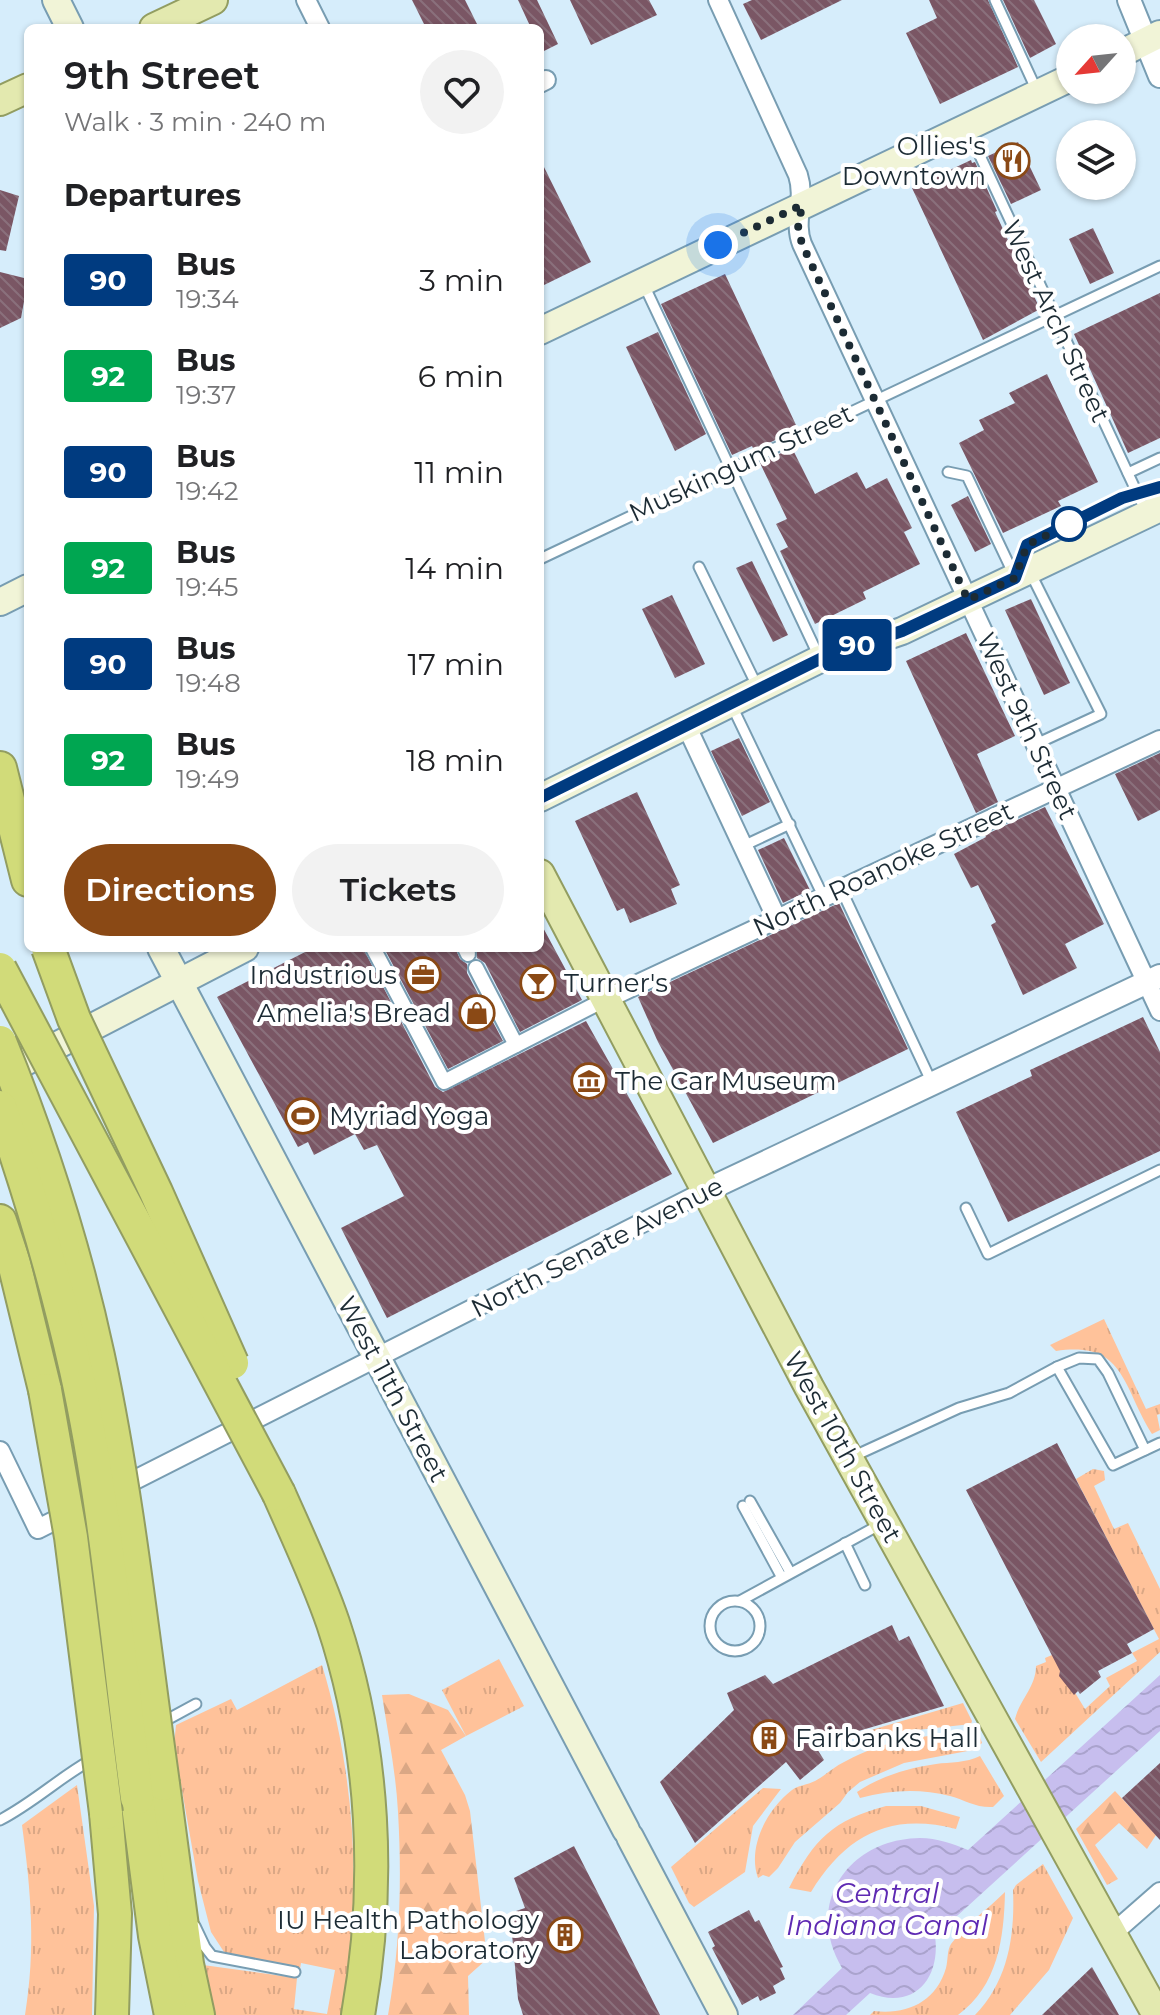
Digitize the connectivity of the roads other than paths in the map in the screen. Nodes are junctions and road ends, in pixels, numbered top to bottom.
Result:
1 (56, 0) edge
2 (213, 0) edge
3 (306, 0) edge
4 (718, 0) edge
5 (995, 0) edge
6 (1129, 0) edge
7 (68, 24) edge
8 (162, 24) edge
9 (318, 24) edge
10 (1153, 38) edge
11 (1160, 76) edge
12 (1056, 85) edge
13 (24, 90) edge
14 (1038, 93) junction
15 (0, 101) edge
16 (966, 127) junction
17 (802, 205) junction
18 (1160, 266) edge
19 (642, 282) junction
20 (1054, 317) junction
21 (544, 329) edge
22 (876, 401) junction
23 (1160, 458) edge
24 (728, 469) junction
25 (948, 472) dead end
26 (1128, 473) junction
27 (1160, 487) edge
28 (1148, 505) edge
29 (544, 557) edge
30 (699, 567) dead end
31 (1022, 575) junction
32 (24, 590) edge
33 (968, 600) junction
34 (0, 602) edge
35 (820, 659) junction
36 (759, 689) junction
37 (731, 703) junction
38 (686, 725) junction
39 (1160, 740) edge
40 (1036, 744) junction
41 (0, 768) edge
42 (1056, 788) junction
43 (544, 796) edge
44 (790, 824) junction
45 (743, 846) junction
46 (24, 864) edge
47 (544, 882) edge
48 (832, 894) junction
49 (777, 919) junction
50 (49, 952) edge
51 (163, 952) edge
52 (237, 952) edge
53 (375, 952) edge
54 (476, 968) dead end
55 (0, 969) edge
56 (1153, 979) edge
57 (179, 982) junction
58 (606, 999) junction
59 (1160, 1011) edge
60 (0, 1042) edge
61 (516, 1045) junction
62 (0, 1075) edge
63 (932, 1083) junction
64 (0, 1107) edge
65 (1160, 1170) edge
66 (707, 1190) junction
67 (966, 1208) dead end
68 (0, 1221) edge
69 (0, 1277) edge
70 (377, 1358) junction
71 (1057, 1367) junction
72 (45, 1390) junction
73 (1160, 1443) edge
74 (1145, 1450) junction
75 (0, 1451) edge
76 (849, 1458) junction
77 (279, 1494) junction
78 (747, 1504) dead end
79 (884, 1523) junction
80 (845, 1543) junction
81 (785, 1574) junction
82 (865, 1585) dead end
83 (740, 1601) junction
84 (196, 1704) dead end
85 (150, 1791) junction
86 (0, 1820) edge
87 (169, 1830) junction
88 (1160, 1892) edge
89 (190, 1907) dead end
90 (194, 1920) dead end
91 (1112, 1934) junction
92 (295, 1972) dead end
93 (112, 2015) edge
94 (171, 2015) edge
95 (198, 2015) edge
96 (358, 2015) edge
97 (724, 2015) edge
98 (1157, 2015) edge

1 - 7 main road
2 - 8 main road
3 - 9 street
4 - 17 street, West 9th Street
5 - 14 lane
6 - 10 street
10 - 11 street
12 - 14 main road
13 - 15 main road
14 - 16 main road
16 - 17 main road
16 - 20 lane, West Arch Street
17 - 19 main road
17 - 22 street, West 9th Street
18 - 20 lane, Muskingum Street
19 - 21 main road
19 - 24 lane
20 - 22 lane, Muskingum Street
20 - 26 lane, West Arch Street
22 - 24 lane, Muskingum Street
22 - 33 street, West 9th Street
23 - 26 lane
24 - 29 lane, Muskingum Street
24 - 35 lane
25 - 31 lane
26 - 28 lane, West Arch Street
27 - 28 lane
28 - 31 main road
30 - 36 lane
31 - 33 main road
31 - 40 lane
32 - 34 main road
33 - 35 main road
33 - 40 street, West 9th Street
35 - 36 main road
36 - 37 main road
37 - 38 main road
37 - 44 lane
38 - 43 main road
38 - 45 street
39 - 42 street, North Roanoke Street
40 - 42 street, West 9th Street
41 - 46 highway
42 - 48 street, North Roanoke Street
42 - 56 street, West 9th Street
44 - 45 lane
44 - 48 lane
45 - 49 street
47 - 58 main road, West 10th Street
48 - 49 street, North Roanoke Street
48 - 63 lane
49 - 58 street, North Roanoke Street
50 - 77 highway, bridge
51 - 57 main road, West 11th Street
52 - 57 main road
53 - 61 street
54 - 61 street
55 - 77 highway, bridge
56 - 59 street, West 9th Street
56 - 63 street, North Senate Avenue
57 - 62 main road
57 - 70 main road, West 11th Street
58 - 61 street
58 - 66 main road, West 10th Street
60 - 85 highway, bridge
63 - 66 street, North Senate Avenue
64 - 85 highway, bridge
65 - 67 lane
66 - 70 street, North Senate Avenue
66 - 76 main road, West 10th Street
68 - 72 highway
69 - 72 highway
70 - 75 street, North Senate Avenue
70 - 97 main road, West 11th Street
71 - 74 lane
71 - 74 lane
71 - 76 lane
72 - 93 highway, bridge
73 - 74 lane
76 - 79 main road, West 10th Street
77 - 96 highway
78 - 81 lane
79 - 80 lane
79 - 91 main road, West 10th Street
80 - 81 lane
80 - 82 lane
81 - 83 lane
83 - 83 lane
84 - 86 lane
85 - 87 highway
85 - 94 highway
87 - 89 lane
87 - 95 highway
88 - 91 street
90 - 92 lane
91 - 98 main road, West 10th Street

